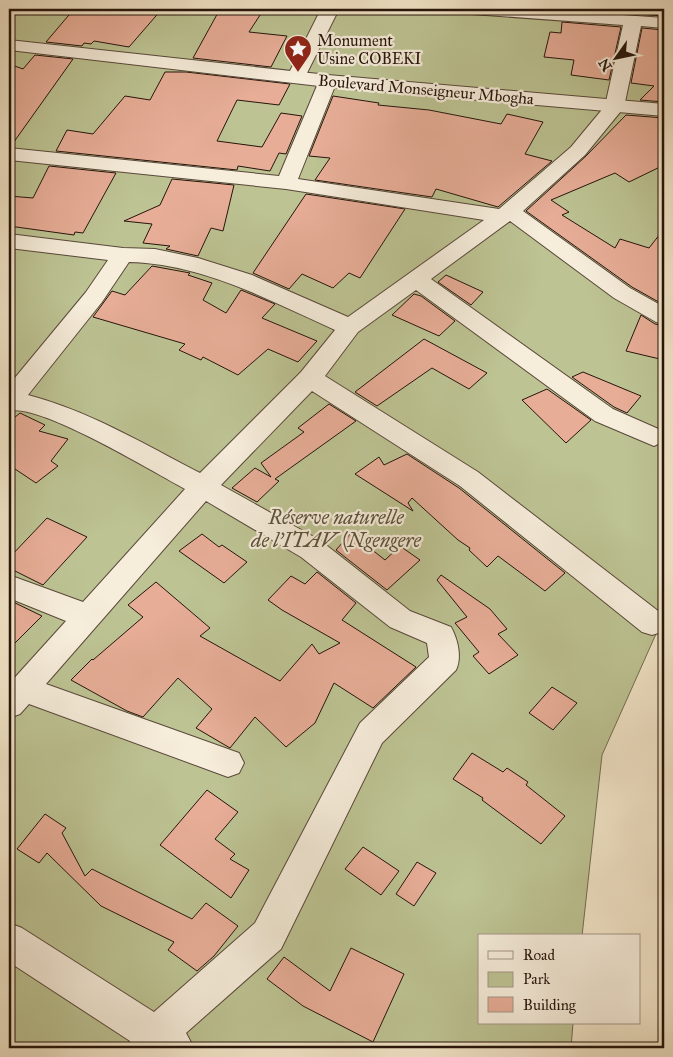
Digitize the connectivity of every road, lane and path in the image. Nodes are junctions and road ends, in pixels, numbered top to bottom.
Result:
1 (330, 9) edge
2 (472, 9) edge
3 (633, 21) junction
4 (664, 23) edge
5 (9, 45) edge
6 (296, 77) junction
7 (328, 81) junction
8 (614, 107) junction
9 (664, 110) edge
10 (9, 154) edge
11 (286, 183) junction
12 (506, 214) junction
13 (9, 241) edge
14 (123, 255) junction
15 (415, 278) junction
16 (664, 317) edge
17 (350, 327) junction
18 (310, 378) junction
19 (10, 400) edge
20 (654, 437) dead end
21 (203, 487) junction
22 (9, 586) edge
23 (89, 618) junction
24 (652, 622) dead end
25 (16, 697) edge
26 (228, 763) dead end
27 (9, 941) edge
28 (158, 1044) edge

1 - 6 street
2 - 3 street
3 - 4 street
3 - 8 street
5 - 6 street, Boulevard Monseigneur Mbogha
6 - 7 street, Boulevard Monseigneur Mbogha
7 - 8 street, Boulevard Monseigneur Mbogha
7 - 11 street
8 - 9 street, Boulevard Monseigneur Mbogha
8 - 12 street
10 - 11 street
11 - 12 street
12 - 15 street
12 - 16 street
13 - 14 street
14 - 17 street
14 - 19 street
15 - 17 street
15 - 20 street
17 - 18 street
18 - 21 street
18 - 24 street
19 - 21 street
21 - 23 street
21 - 28 street
22 - 23 street
23 - 25 street
25 - 26 street
27 - 28 street

